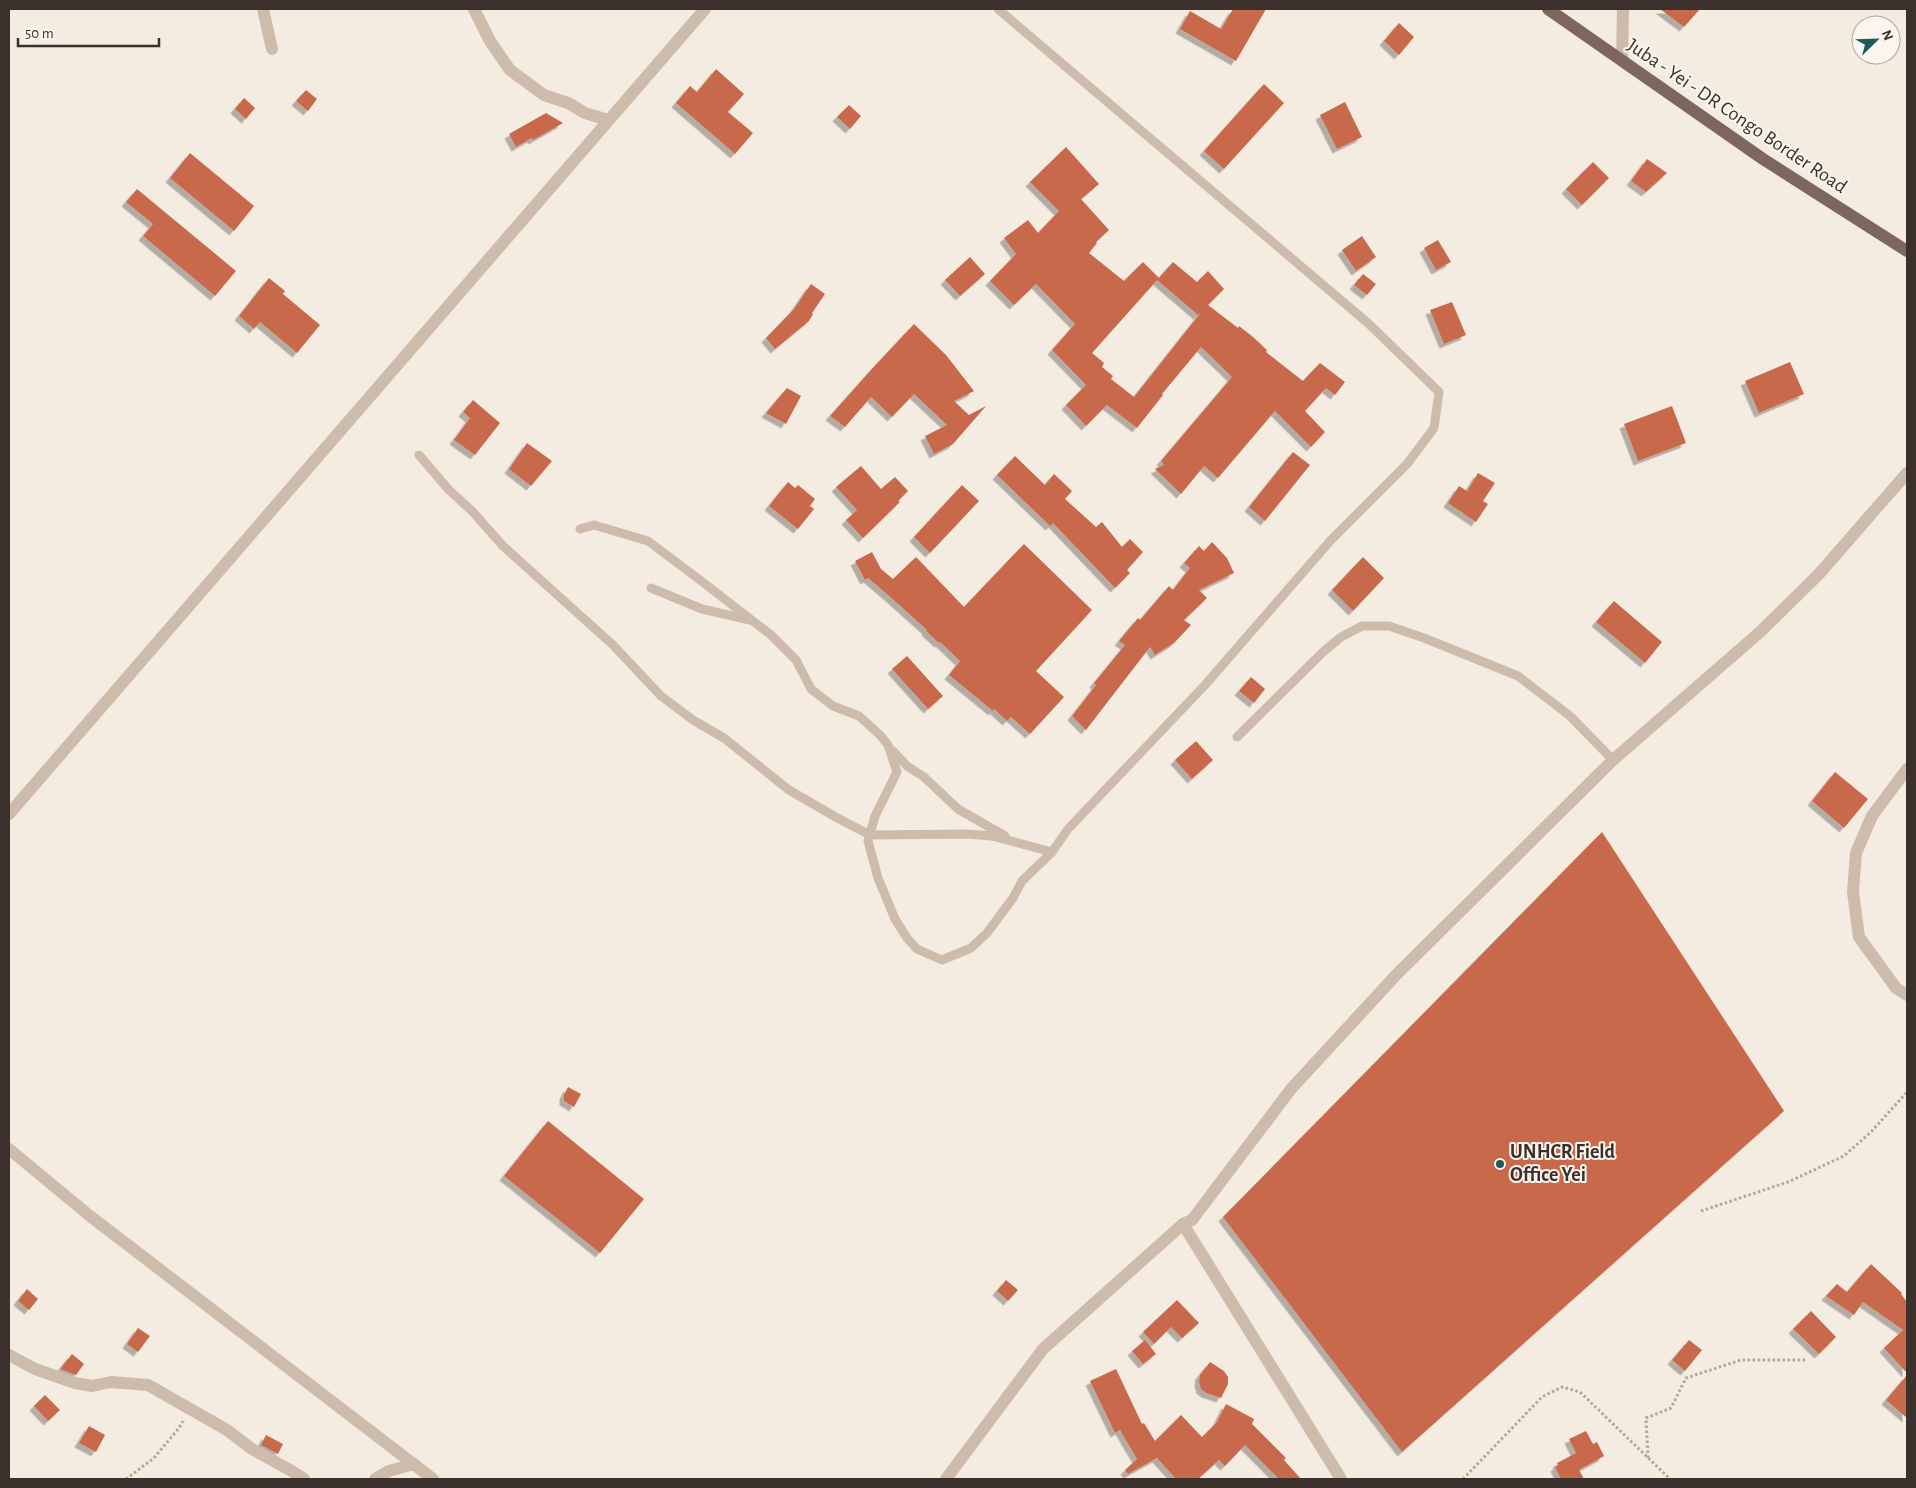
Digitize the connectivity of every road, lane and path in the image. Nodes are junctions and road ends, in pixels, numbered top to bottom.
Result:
1 (263, 9) edge
2 (474, 9) edge
3 (705, 9) edge
4 (998, 9) edge
5 (1548, 9) edge
6 (1623, 9) edge
7 (272, 49) dead end
8 (1622, 60) junction
9 (608, 120) junction
10 (1907, 251) edge
11 (419, 455) dead end
12 (1907, 473) edge
13 (580, 529) dead end
14 (650, 588) dead end
15 (752, 620) junction
16 (1236, 737) dead end
17 (888, 745) junction
18 (1613, 760) junction
19 (1907, 769) edge
20 (9, 814) edge
21 (870, 835) junction
22 (1011, 840) junction
23 (1052, 852) junction
24 (1907, 995) edge
25 (1907, 1092) edge
26 (9, 1149) edge
27 (1701, 1211) dead end
28 (1183, 1224) junction
29 (9, 1355) edge
30 (1805, 1360) dead end
31 (189, 1409) junction
32 (1648, 1459) junction
33 (414, 1464) junction
34 (126, 1479) edge
35 (304, 1479) edge
36 (375, 1479) edge
37 (433, 1479) edge
38 (946, 1479) edge
39 (1341, 1479) edge
40 (1463, 1479) edge
41 (1670, 1479) edge

1 - 7 street
2 - 9 street
3 - 9 street
4 - 23 lane
5 - 8 main road, Juba - Yei - DR Congo Border Road
6 - 8 street
8 - 10 main road, Juba - Yei - DR Congo Border Road
9 - 20 street
11 - 21 lane
12 - 18 street
13 - 15 lane
14 - 15 lane
15 - 17 lane
16 - 18 lane
17 - 21 lane
17 - 22 lane
18 - 28 street
19 - 24 street
21 - 22 lane
21 - 23 lane
22 - 23 lane
25 - 27 path
26 - 33 street
28 - 38 street
28 - 39 street
29 - 31 street
30 - 32 path
31 - 34 path
31 - 35 street
32 - 40 path
32 - 41 path
33 - 36 street
33 - 37 street

